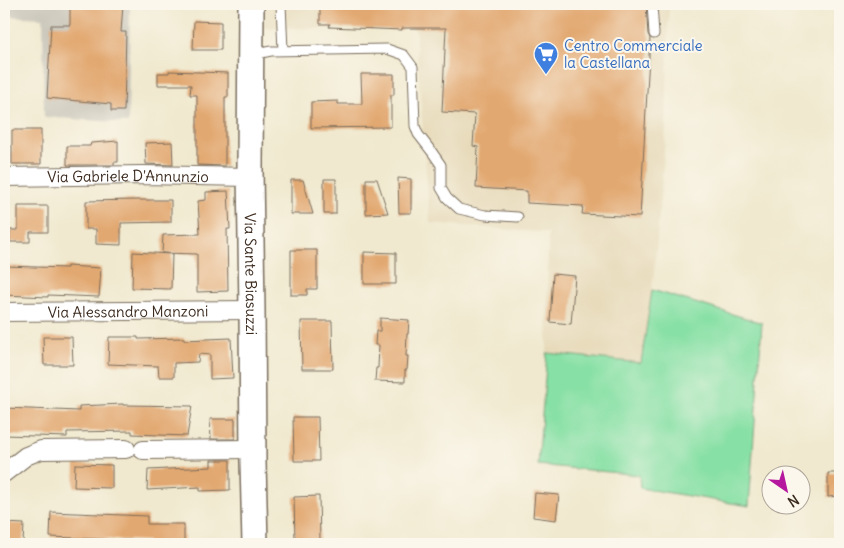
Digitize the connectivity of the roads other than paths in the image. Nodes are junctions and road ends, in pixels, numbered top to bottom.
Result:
1 (251, 4) edge
2 (281, 4) edge
3 (652, 4) edge
4 (654, 34) dead end
5 (283, 51) junction
6 (251, 55) junction
7 (4, 177) edge
8 (251, 177) junction
9 (518, 217) dead end
10 (252, 310) junction
11 (4, 312) edge
12 (252, 449) junction
13 (4, 473) edge
14 (255, 544) edge

1 - 6 street, Via Sante Biasuzzi
2 - 5 lane
3 - 4 lane
5 - 6 lane
5 - 9 lane
6 - 8 street, Via Sante Biasuzzi
7 - 8 street, Via Gabriele D'Annunzio
8 - 10 street, Via Sante Biasuzzi
10 - 11 street, Via Alessandro Manzoni
10 - 12 street, Via Sante Biasuzzi
12 - 13 street
12 - 14 street, Via Sante Biasuzzi

